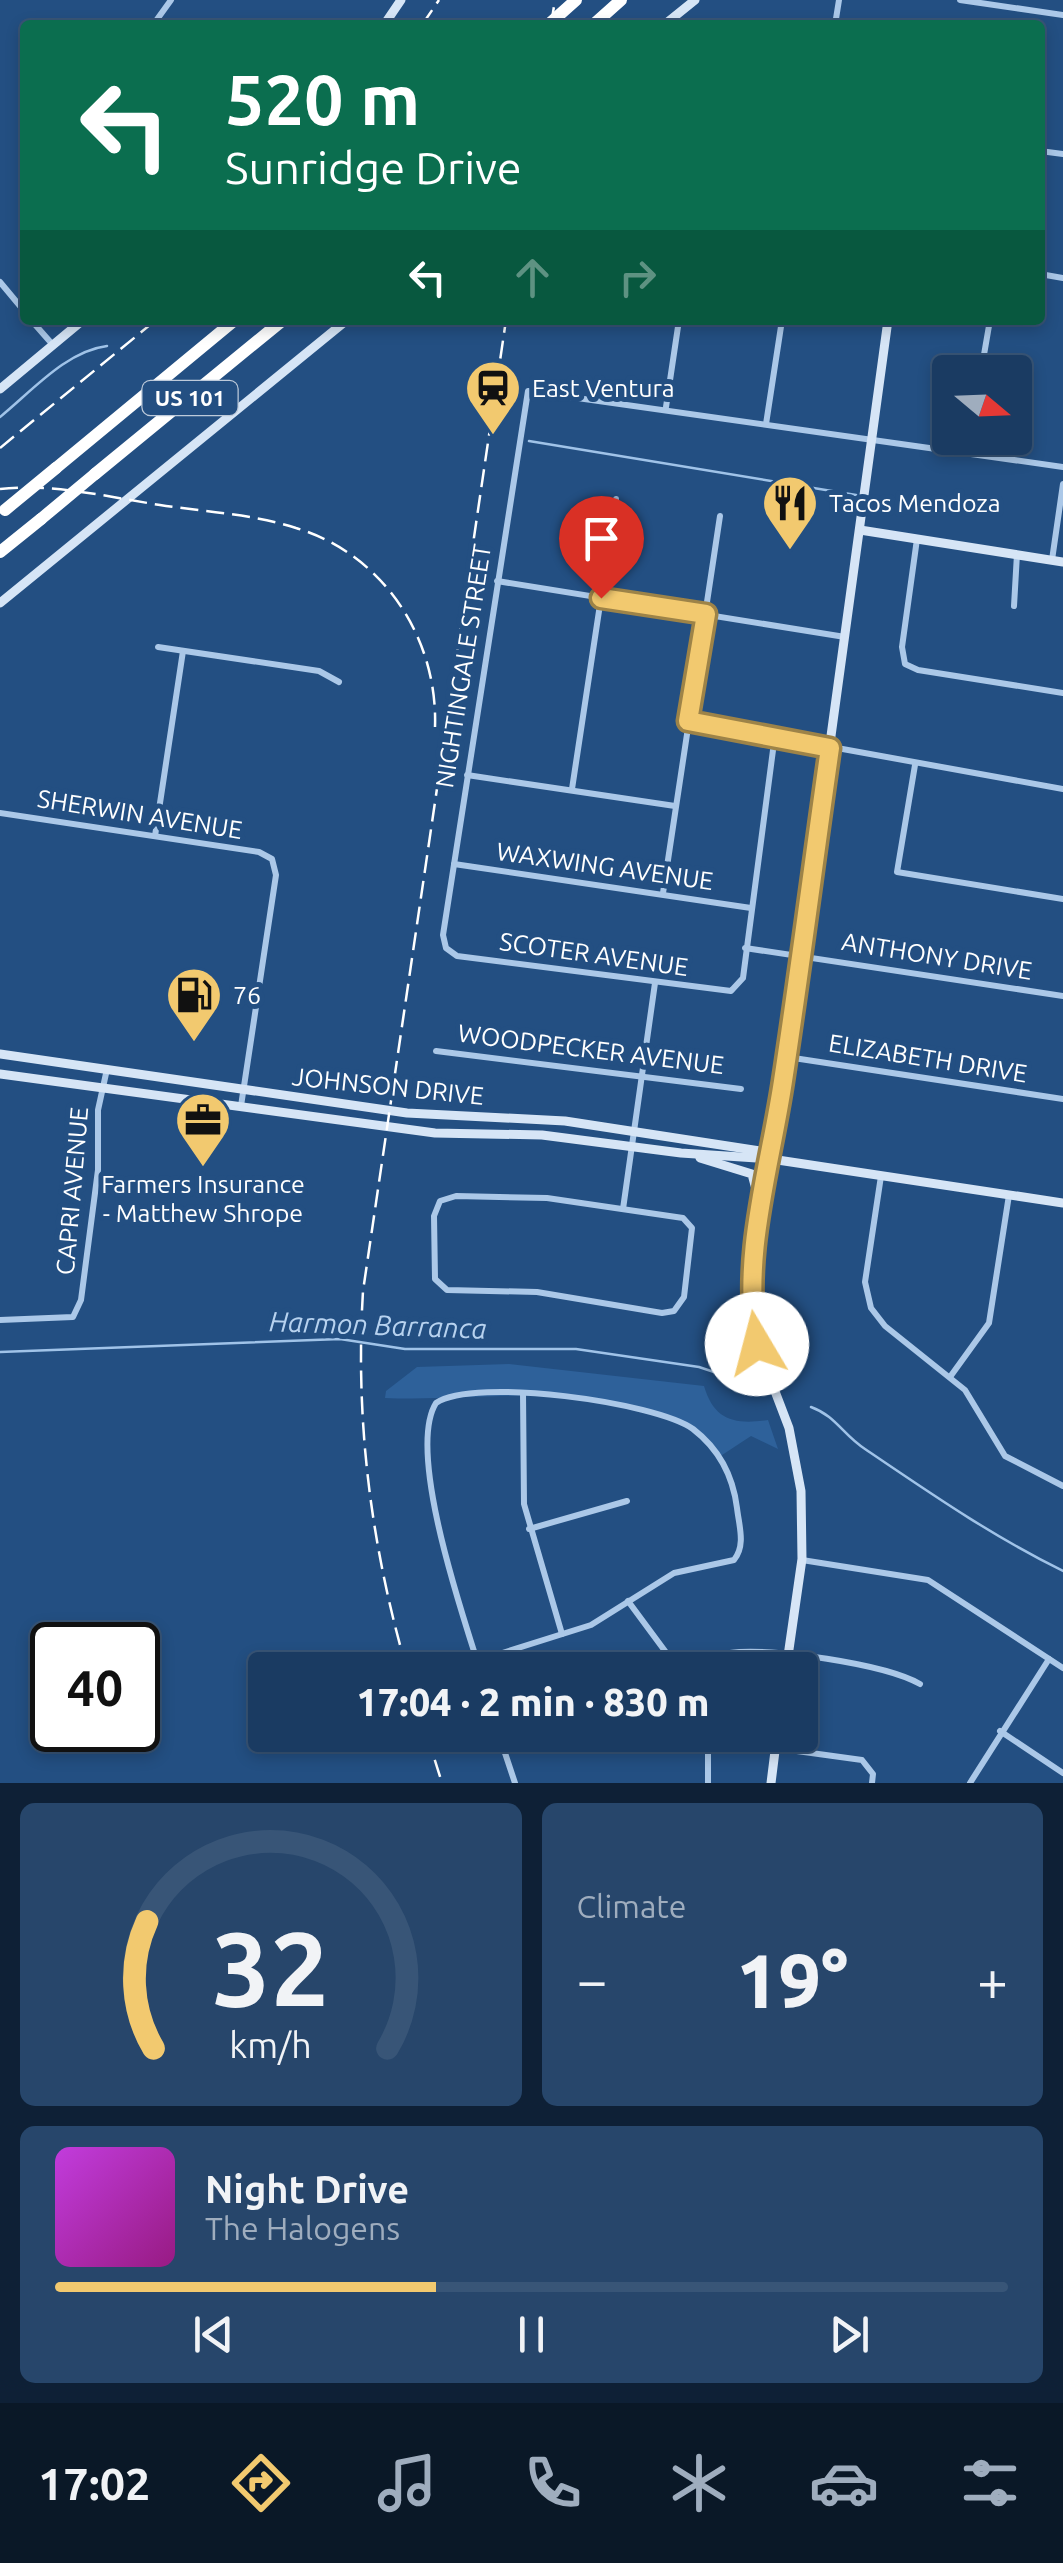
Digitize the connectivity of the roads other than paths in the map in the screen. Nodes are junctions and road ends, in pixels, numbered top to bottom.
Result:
1 (576, 0) edge
2 (621, 0) edge
3 (695, 0) edge
4 (960, 0) edge
5 (1063, 15) edge
6 (554, 20) edge
7 (599, 20) edge
8 (670, 20) edge
9 (0, 282) edge
10 (20, 306) edge
11 (36, 325) edge
12 (76, 325) edge
13 (229, 325) edge
14 (278, 325) edge
15 (341, 325) edge
16 (678, 325) edge
17 (781, 325) edge
18 (887, 325) edge
19 (989, 325) edge
20 (53, 345) junction
21 (984, 355) edge
22 (0, 388) edge
23 (666, 408) junction
24 (766, 424) junction
25 (872, 438) junction
26 (932, 447) edge
27 (987, 455) edge
28 (1063, 467) edge
29 (1063, 484) edge
30 (616, 499) dead end
31 (2, 512) edge
32 (720, 516) dead end
33 (860, 530) junction
34 (917, 539) junction
35 (0, 552) edge
36 (1017, 554) junction
37 (1057, 561) edge
38 (496, 581) junction
39 (601, 598) junction
40 (0, 603) edge
41 (1014, 606) dead end
42 (706, 614) junction
43 (846, 637) junction
44 (158, 647) dead end
45 (184, 651) junction
46 (339, 682) dead end
47 (1063, 693) edge
48 (688, 721) junction
49 (775, 735) junction
50 (830, 748) junction
51 (915, 765) junction
52 (467, 775) junction
53 (572, 789) junction
54 (1063, 789) edge
55 (676, 806) junction
56 (0, 813) edge
57 (155, 836) junction
58 (454, 864) junction
59 (663, 893) junction
60 (1063, 899) edge
61 (751, 908) junction
62 (446, 948) joint
63 (745, 948) junction
64 (801, 956) junction
65 (655, 983) junction
66 (1063, 996) edge
67 (436, 1051) dead end
68 (0, 1054) edge
69 (787, 1057) junction
70 (107, 1068) junction
71 (0, 1074) edge
72 (642, 1076) junction
73 (103, 1086) junction
74 (244, 1089) junction
75 (741, 1089) dead end
76 (1063, 1099) edge
77 (241, 1106) junction
78 (634, 1132) junction
79 (632, 1146) junction
80 (681, 1153) junction
81 (771, 1158) junction
82 (882, 1176) junction
83 (1009, 1195) junction
84 (1063, 1202) edge
85 (624, 1209) junction
86 (752, 1261) junction
87 (0, 1320) edge
88 (950, 1377) junction
89 (523, 1393) junction
90 (1063, 1486) edge
91 (627, 1502) dead end
92 (530, 1530) junction
93 (802, 1560) junction
94 (628, 1601) junction
95 (562, 1634) junction
96 (474, 1652) edge
97 (505, 1652) edge
98 (666, 1652) edge
99 (788, 1652) edge
100 (1049, 1659) junction
101 (818, 1660) edge
102 (1063, 1668) edge
103 (920, 1684) dead end
104 (1000, 1731) junction
105 (505, 1752) edge
106 (708, 1752) edge
107 (775, 1752) edge
108 (801, 1752) edge
109 (1063, 1773) edge
110 (515, 1783) edge
111 (708, 1783) edge
112 (771, 1783) edge
113 (872, 1783) edge
114 (970, 1783) edge

1 - 6 highway, bridge
2 - 7 highway
3 - 8 street
4 - 5 street
9 - 10 street
11 - 20 street
12 - 20 street
13 - 31 highway, US 101, bridge
14 - 35 highway, US 101, bridge
15 - 40 street
16 - 23 street
17 - 24 street
18 - 25 street
19 - 21 street
20 - 22 street
23 - 24 street
23 - 38 street, NIGHTINGALE STREET
24 - 25 street
25 - 26 street
25 - 33 street
27 - 28 street
29 - 37 street
30 - 39 street
32 - 42 street
33 - 34 street
33 - 43 street
34 - 36 street
34 - 47 street
36 - 37 street
36 - 41 street
38 - 39 street
38 - 52 street, NIGHTINGALE STREET
39 - 42 street
39 - 53 street
42 - 43 street
42 - 48 street
43 - 50 street
44 - 45 street
45 - 46 street
45 - 57 street
48 - 49 street
48 - 55 street
49 - 50 street
49 - 61 street
50 - 51 street
50 - 64 street
51 - 54 street
51 - 60 street
52 - 53 street
52 - 58 street, NIGHTINGALE STREET
53 - 55 street
55 - 59 street
56 - 57 street, SHERWIN AVENUE
57 - 74 street, SHERWIN AVENUE
58 - 59 street, WAXWING AVENUE
58 - 62 street, NIGHTINGALE STREET
59 - 61 street, WAXWING AVENUE
61 - 63 street
62 - 65 street, SCOTER AVENUE
63 - 64 street, ANTHONY DRIVE
63 - 65 street, SCOTER AVENUE
64 - 66 street, ANTHONY DRIVE
64 - 69 street
65 - 72 street
67 - 72 street, WOODPECKER AVENUE
68 - 70 street, JOHNSON DRIVE
69 - 76 street, ELIZABETH DRIVE
69 - 81 street
70 - 73 street, CAPRI AVENUE
70 - 74 street, JOHNSON DRIVE
71 - 73 street, JOHNSON DRIVE
72 - 75 street, WOODPECKER AVENUE
72 - 78 street
73 - 77 street, JOHNSON DRIVE
73 - 87 street, CAPRI AVENUE
74 - 77 street
74 - 78 street, JOHNSON DRIVE
77 - 79 street, JOHNSON DRIVE
78 - 79 street
78 - 81 street, JOHNSON DRIVE
79 - 80 street, JOHNSON DRIVE
79 - 85 street
80 - 81 street, JOHNSON DRIVE
80 - 86 street
81 - 82 street, JOHNSON DRIVE
81 - 86 street
82 - 83 street, JOHNSON DRIVE
82 - 88 street
83 - 84 street, JOHNSON DRIVE
83 - 88 street
85 - 85 street
86 - 93 street
88 - 90 street
89 - 92 street
89 - 94 street
89 - 96 street
91 - 92 street
92 - 95 street
93 - 99 street
93 - 100 street
94 - 95 street
94 - 98 street
95 - 97 street
100 - 102 street
100 - 104 street
101 - 103 street
104 - 109 street
104 - 114 street
105 - 110 street
106 - 111 street
107 - 112 street
108 - 113 street

